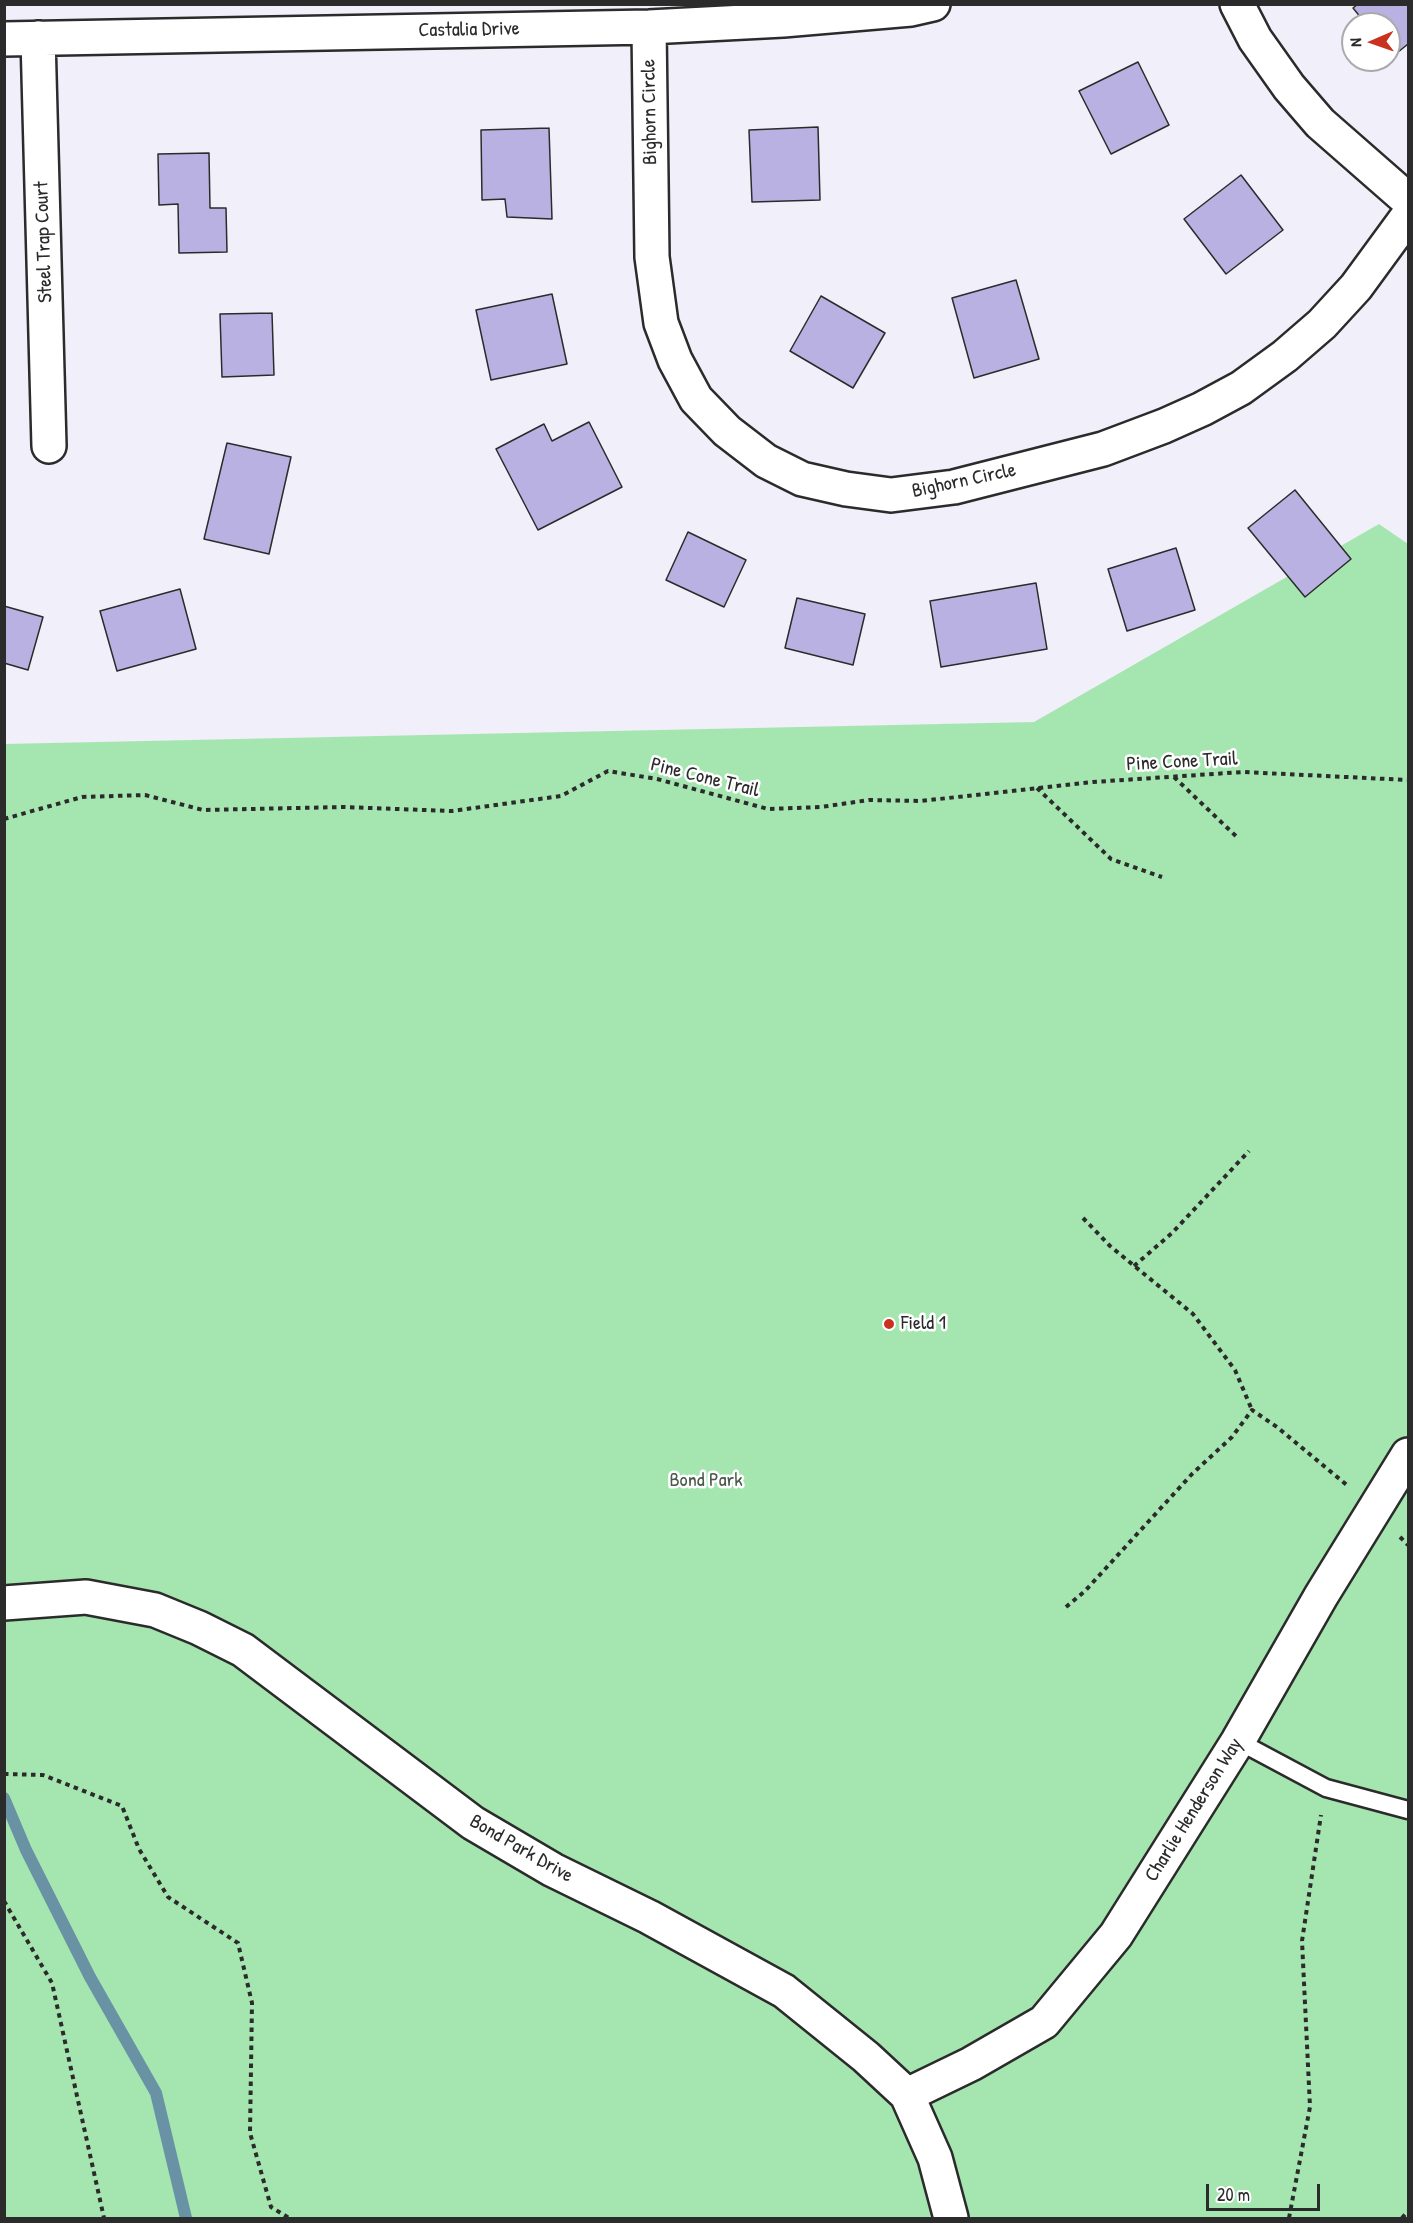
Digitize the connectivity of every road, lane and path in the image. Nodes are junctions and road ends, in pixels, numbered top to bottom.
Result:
1 (933, 4) edge
2 (1237, 4) edge
3 (649, 27) junction
4 (38, 38) junction
5 (4, 39) edge
6 (1408, 200) edge
7 (1408, 216) edge
8 (49, 446) dead end
9 (1174, 777) junction
10 (1408, 780) edge
11 (1037, 788) junction
12 (4, 819) edge
13 (1239, 839) dead end
14 (1162, 877) dead end
15 (1249, 1151) dead end
16 (1083, 1218) dead end
17 (1134, 1266) junction
18 (1252, 1410) junction
19 (1408, 1455) edge
20 (1374, 1510) junction
21 (1408, 1545) edge
22 (4, 1603) edge
23 (1066, 1607) dead end
24 (1238, 1741) junction
25 (4, 1774) edge
26 (1326, 1788) junction
27 (1408, 1810) edge
28 (4, 1901) edge
29 (907, 2096) junction
30 (1408, 2211) edge
31 (104, 2218) edge
32 (289, 2218) edge
33 (951, 2218) edge
34 (1289, 2218) edge
35 (1402, 2218) edge

1 - 3 street, Castalia Drive
2 - 6 street
3 - 4 street, Castalia Drive
3 - 7 street, Bighorn Circle
4 - 5 street, Castalia Drive
4 - 8 street, Steel Trap Court
9 - 10 path, Pine Cone Trail
9 - 11 path, Pine Cone Trail
9 - 13 path
11 - 12 path, Pine Cone Trail
11 - 14 path
15 - 17 path
16 - 17 path
17 - 18 path
18 - 20 path
18 - 23 path
19 - 20 street, Charlie Henderson Way
20 - 21 path
20 - 24 street, Charlie Henderson Way
22 - 29 street, Bond Park Drive
24 - 26 lane
24 - 29 street, Charlie Henderson Way
25 - 32 path
26 - 27 lane
26 - 34 path
28 - 31 path
29 - 33 street, Bond Park Drive
30 - 35 path

